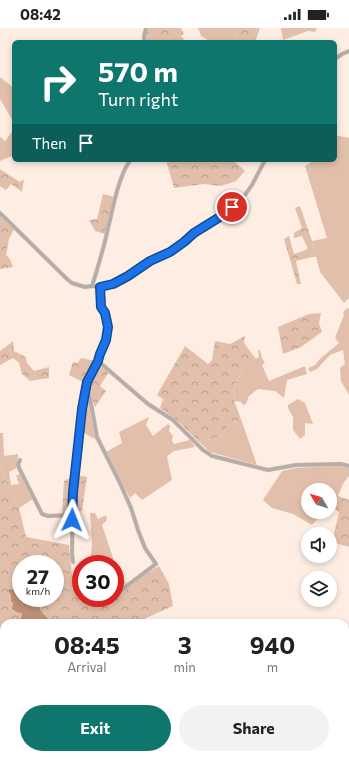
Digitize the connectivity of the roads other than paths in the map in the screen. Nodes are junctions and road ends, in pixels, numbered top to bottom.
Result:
1 (146, 28) edge
2 (144, 40) edge
3 (349, 52) edge
4 (337, 58) edge
5 (128, 162) edge
6 (264, 162) edge
7 (0, 213) edge
8 (92, 286) junction
9 (100, 287) junction
10 (98, 361) junction
11 (86, 389) junction
12 (20, 460) dead end
13 (349, 466) edge
14 (72, 515) junction
15 (72, 555) edge
16 (124, 588) edge

1 - 2 street
3 - 4 street
5 - 8 street
6 - 9 street
7 - 8 street
8 - 9 street
9 - 10 street
10 - 11 street
10 - 13 street
11 - 14 street
11 - 16 street
12 - 14 street
14 - 15 street

